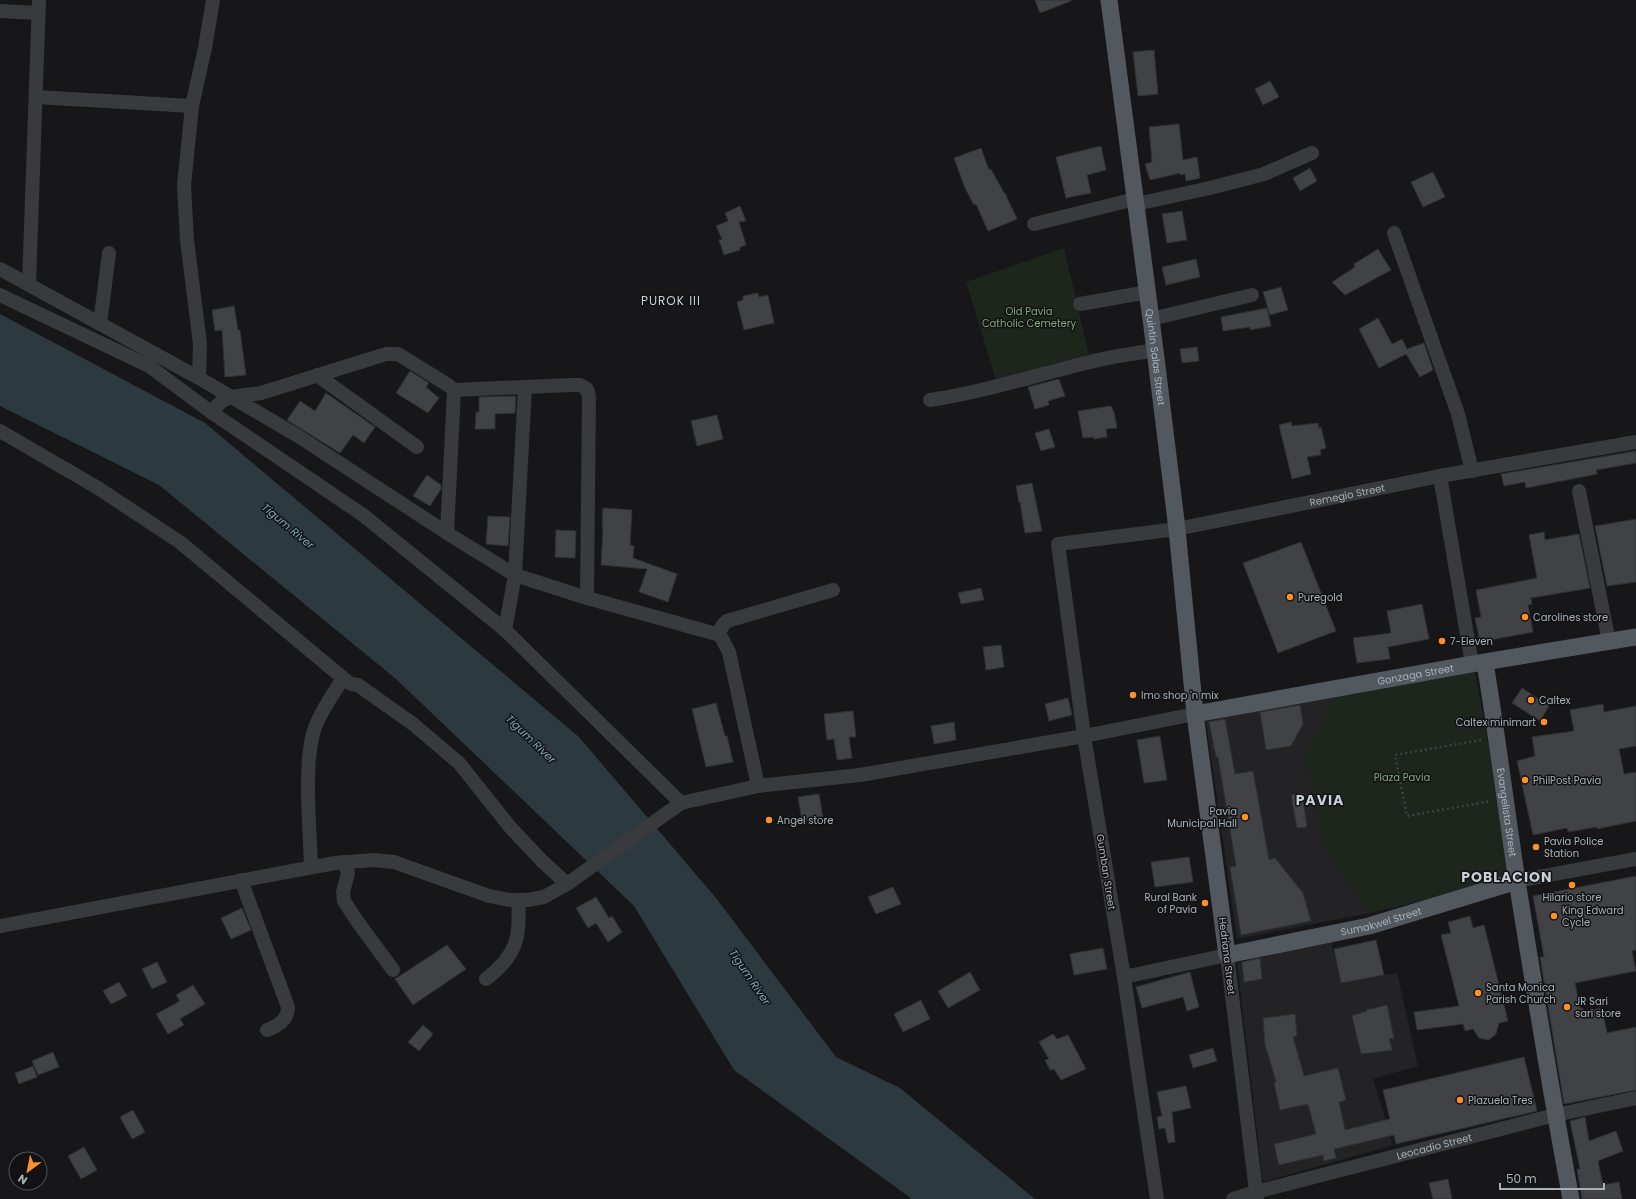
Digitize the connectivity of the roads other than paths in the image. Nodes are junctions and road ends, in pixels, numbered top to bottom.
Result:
1 (213, 0) edge
2 (1109, 0) edge
3 (39, 6) edge
4 (0, 11) edge
5 (36, 97) junction
6 (192, 106) junction
7 (1312, 153) dead end
8 (1136, 202) junction
9 (1034, 224) dead end
10 (1394, 233) dead end
11 (109, 253) dead end
12 (0, 269) edge
13 (29, 284) junction
14 (1148, 292) junction
15 (0, 295) edge
16 (1252, 295) dead end
17 (1080, 304) dead end
18 (1151, 320) junction
19 (100, 324) junction
20 (1155, 350) junction
21 (317, 376) junction
22 (199, 378) junction
23 (525, 388) junction
24 (454, 390) junction
25 (231, 397) junction
26 (930, 400) dead end
27 (211, 412) junction
28 (0, 431) edge
29 (1636, 442) edge
30 (417, 447) dead end
31 (1472, 471) junction
32 (1440, 476) junction
33 (1578, 490) dead end
34 (1177, 529) junction
35 (446, 533) junction
36 (1058, 544) joint
37 (515, 575) junction
38 (833, 590) dead end
39 (586, 598) junction
40 (505, 630) junction
41 (718, 634) junction
42 (1636, 637) edge
43 (1609, 642) junction
44 (1478, 664) junction
45 (343, 678) junction
46 (1195, 714) junction
47 (1084, 736) junction
48 (758, 786) junction
49 (677, 806) junction
50 (1636, 859) edge
51 (344, 862) junction
52 (311, 867) junction
53 (241, 880) junction
54 (572, 880) junction
55 (1518, 881) junction
56 (518, 901) junction
57 (0, 926) edge
58 (1227, 955) junction
59 (394, 970) dead end
60 (1124, 978) junction
61 (486, 979) dead end
62 (267, 1030) dead end
63 (1636, 1098) edge
64 (1555, 1115) junction
65 (1256, 1195) edge
66 (1157, 1199) edge
67 (1233, 1199) edge
68 (1571, 1199) edge

1 - 6 street
2 - 8 main road, Quintin Salas Street
3 - 4 street
3 - 5 street
5 - 6 street
5 - 13 street
6 - 22 street
7 - 8 street
8 - 9 street
8 - 14 main road, Quintin Salas Street
10 - 31 street
11 - 19 street
12 - 13 street
13 - 19 street
14 - 17 street
14 - 18 main road, Quintin Salas Street
15 - 27 street
16 - 18 street
18 - 20 main road, Quintin Salas Street
19 - 22 street
20 - 26 street
20 - 34 main road, Quintin Salas Street
21 - 24 street
21 - 25 street
21 - 30 street
22 - 25 street
23 - 24 street
23 - 37 street
23 - 39 street
24 - 35 street
25 - 27 street
25 - 35 street
27 - 40 street
28 - 45 street
29 - 31 street, Remegio Street
31 - 32 street, Remegio Street
32 - 34 street, Remegio Street
32 - 44 street, Evangelista Street
33 - 43 street
34 - 36 street, Remegio Street
34 - 46 main road, Quintin Salas Street
35 - 37 street
36 - 47 street, Gumban Street
37 - 39 street
37 - 40 street
38 - 41 street
39 - 41 street
40 - 49 street
41 - 48 street
42 - 43 main road, Gonzaga Street
43 - 44 main road, Gonzaga Street
44 - 46 main road, Gonzaga Street
44 - 55 main road, Evangelista Street
45 - 52 street
45 - 54 street
46 - 47 street
46 - 58 main road, Hedriana Street
47 - 48 street
47 - 60 street, Gumban Street
48 - 49 street
49 - 54 street
50 - 55 street, Sumakwel Street
51 - 52 street
51 - 56 street
51 - 59 street
52 - 53 street
53 - 57 street
53 - 62 street
54 - 56 street
55 - 58 main road, Sumakwel Street
55 - 64 main road, Evangelista Street
56 - 61 street
58 - 60 street, Sumakwel Street
58 - 65 street, Hedriana Street
60 - 66 street, Gumban Street
63 - 64 street, Leocadio Street
64 - 65 street, Leocadio Street
64 - 68 main road, Evangelista Street
65 - 67 street, Leocadio Street

